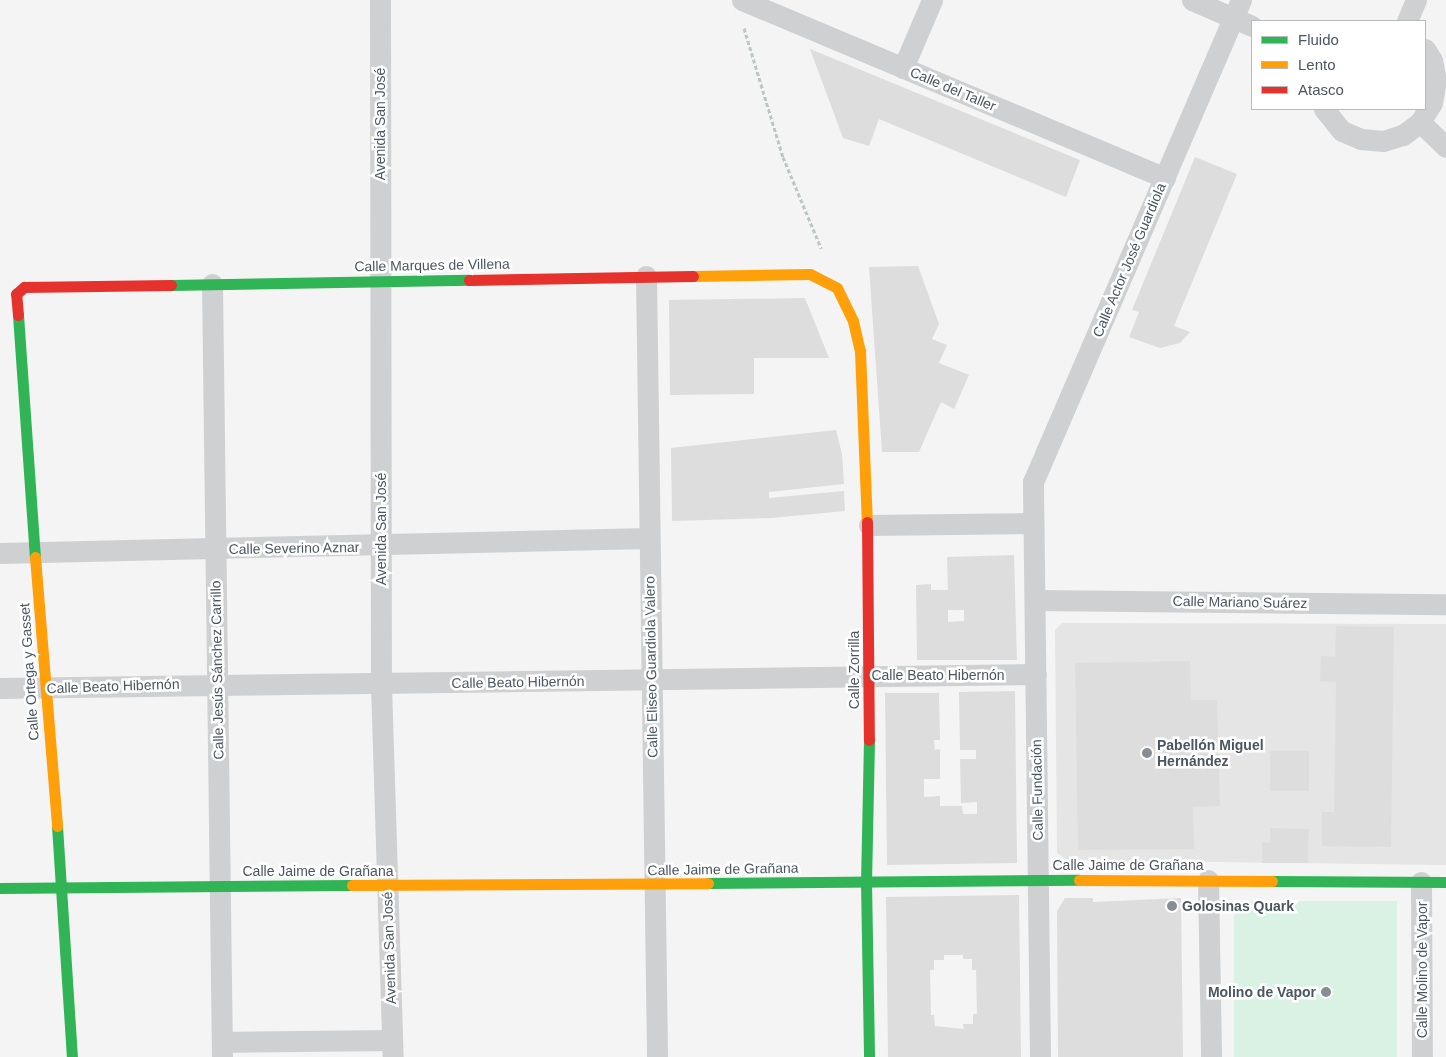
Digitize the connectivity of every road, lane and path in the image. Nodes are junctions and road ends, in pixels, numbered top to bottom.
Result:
1 (380, 0) edge
2 (932, 0) edge
3 (1192, 0) edge
4 (1416, 0) edge
5 (742, 10) edge
6 (1243, 15) edge
7 (1407, 20) edge
8 (1426, 51) edge
9 (903, 68) junction
10 (1325, 110) edge
11 (1420, 122) junction
12 (1446, 147) edge
13 (1165, 178) junction
14 (823, 253) dead end
15 (646, 276) junction
16 (381, 281) junction
17 (212, 284) junction
18 (24, 287) joint
19 (837, 288) joint
20 (1032, 523) junction
21 (868, 525) junction
22 (648, 538) junction
23 (382, 547) junction
24 (216, 550) junction
25 (35, 552) junction
26 (0, 553) edge
27 (1035, 600) junction
28 (1446, 604) edge
29 (1036, 674) junction
30 (870, 676) junction
31 (652, 679) junction
32 (218, 683) junction
33 (381, 685) junction
34 (0, 688) edge
35 (44, 688) junction
36 (1038, 880) junction
37 (1208, 880) junction
38 (866, 882) junction
39 (1421, 882) junction
40 (1446, 882) edge
41 (387, 885) junction
42 (654, 885) junction
43 (220, 886) junction
44 (0, 888) edge
45 (62, 888) junction
46 (393, 1048) edge
47 (222, 1050) edge
48 (72, 1057) edge
49 (657, 1057) edge
50 (869, 1057) edge
51 (1040, 1057) edge
52 (1211, 1057) edge
53 (1422, 1057) edge

1 - 16 street, Avenida San José
2 - 9 street
3 - 6 street
4 - 7 street
5 - 9 street, Calle del Taller
5 - 14 path
6 - 13 street, Calle Actor José Guardiola
8 - 11 street
9 - 13 street, Calle del Taller
10 - 11 street
11 - 12 street
13 - 20 street, Calle Actor José Guardiola
15 - 16 street, Calle Marques de Villena
15 - 19 street, Calle Marques de Villena
15 - 22 street, Calle Eliseo Guardiola Valero
16 - 17 street, Calle Marques de Villena
16 - 23 street, Avenida San José
17 - 18 street, Calle Marques de Villena
17 - 24 street, Calle Jesús Sánchez Carrillo
18 - 25 street, Calle Ortega y Gasset
19 - 21 street, Calle Zorrilla
20 - 21 street
20 - 27 street, Calle Fundación
21 - 30 street, Calle Zorrilla
22 - 23 street, Calle Severino Aznar
22 - 31 street, Calle Eliseo Guardiola Valero
23 - 24 street, Calle Severino Aznar
23 - 33 street, Avenida San José
24 - 25 street, Calle Severino Aznar
24 - 32 street, Calle Jesús Sánchez Carrillo
25 - 26 street, Calle Severino Aznar
25 - 35 street, Calle Ortega y Gasset
27 - 28 street, Calle Mariano Suárez
27 - 29 street, Calle Fundación
29 - 30 street, Calle Beato Hibernón
29 - 36 street, Calle Fundación
30 - 31 street, Calle Beato Hibernón
30 - 38 street, Calle Zorrilla
31 - 33 street, Calle Beato Hibernón
31 - 42 street, Calle Eliseo Guardiola Valero
32 - 33 street, Calle Beato Hibernón
32 - 35 street, Calle Beato Hibernón
32 - 43 street, Calle Jesús Sánchez Carrillo
33 - 41 street, Avenida San José
34 - 35 street, Calle Beato Hibernón
35 - 45 street, Calle Ortega y Gasset
36 - 37 street, Calle Jaime de Grañana
36 - 38 street, Calle Jaime de Grañana
36 - 51 street, Calle Fundación
37 - 39 street, Calle Jaime de Grañana
37 - 52 street
38 - 42 street, Calle Jaime de Grañana
38 - 50 street, Calle Zorrilla
39 - 40 street, Calle Jaime de Grañana
39 - 53 street, Calle Molino de Vapor
41 - 42 street, Calle Jaime de Grañana
41 - 43 street, Calle Jaime de Grañana
41 - 46 street, Avenida San José
42 - 49 street, Calle Eliseo Guardiola Valero
43 - 45 street, Calle Jaime de Grañana
43 - 47 street, Calle Jesús Sánchez Carrillo
44 - 45 street, Calle Jaime de Grañana
45 - 48 street, Calle Ortega y Gasset
46 - 47 street

